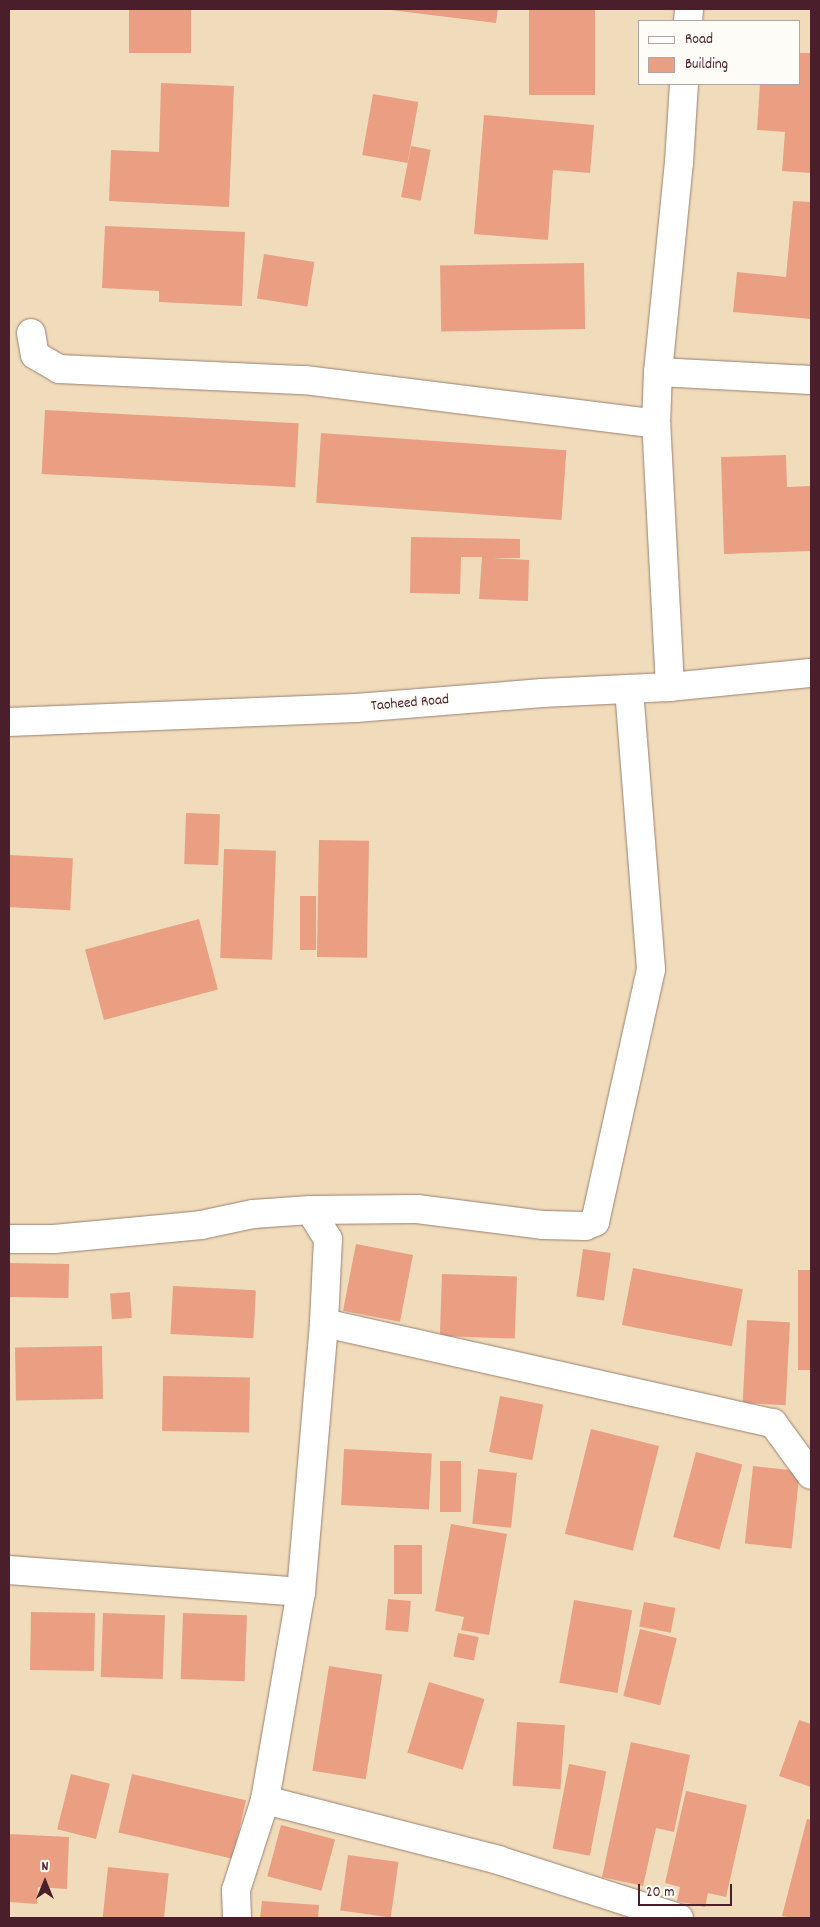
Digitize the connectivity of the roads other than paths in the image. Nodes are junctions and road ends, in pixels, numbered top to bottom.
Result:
1 (684, 85) edge
2 (31, 333) dead end
3 (658, 372) junction
4 (811, 380) edge
5 (656, 424) junction
6 (811, 673) edge
7 (670, 687) junction
8 (629, 689) junction
9 (9, 722) edge
10 (310, 1210) junction
11 (9, 1239) edge
12 (324, 1323) junction
13 (811, 1475) edge
14 (9, 1570) edge
15 (301, 1592) junction
16 (265, 1800) junction
17 (237, 1918) edge
18 (679, 1918) edge

1 - 3 street
2 - 5 street
3 - 4 street
3 - 5 street
5 - 7 street
6 - 7 street, Taoheed Road
7 - 8 street, Taoheed Road
8 - 9 street, Taoheed Road
8 - 10 street
10 - 11 street
10 - 12 street
12 - 13 street
12 - 15 street
14 - 15 street
15 - 16 street
16 - 17 street
16 - 18 street

